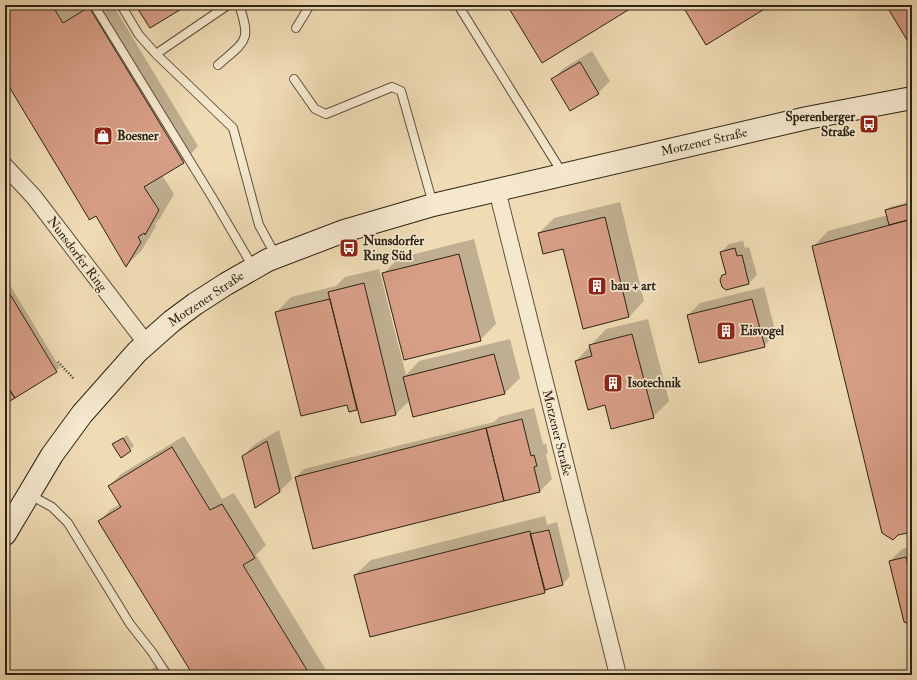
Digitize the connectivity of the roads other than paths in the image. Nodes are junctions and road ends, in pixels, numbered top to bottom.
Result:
1 (94, 5) edge
2 (121, 5) edge
3 (228, 5) edge
4 (239, 5) edge
5 (310, 5) edge
6 (458, 5) edge
7 (296, 28) dead end
8 (156, 54) junction
9 (218, 65) dead end
10 (294, 79) dead end
11 (912, 98) edge
12 (5, 166) edge
13 (564, 175) junction
14 (497, 190) junction
15 (434, 205) junction
16 (276, 257) junction
17 (254, 268) junction
18 (146, 343) junction
19 (28, 494) junction
20 (5, 534) edge
21 (167, 675) edge
22 (618, 675) edge

1 - 17 lane
2 - 8 lane
3 - 8 lane
4 - 9 lane
5 - 7 lane
6 - 13 lane
8 - 16 lane
10 - 15 lane
11 - 13 street, Motzener Straße
12 - 18 street, Nunsdorfer Ring
13 - 14 street, Motzener Straße
14 - 15 street, Motzener Straße
14 - 22 street, Motzener Straße
15 - 16 street, Motzener Straße
16 - 17 street, Motzener Straße
17 - 18 street, Motzener Straße
18 - 19 street, Motzener Straße
19 - 20 street, Motzener Straße
19 - 21 lane

